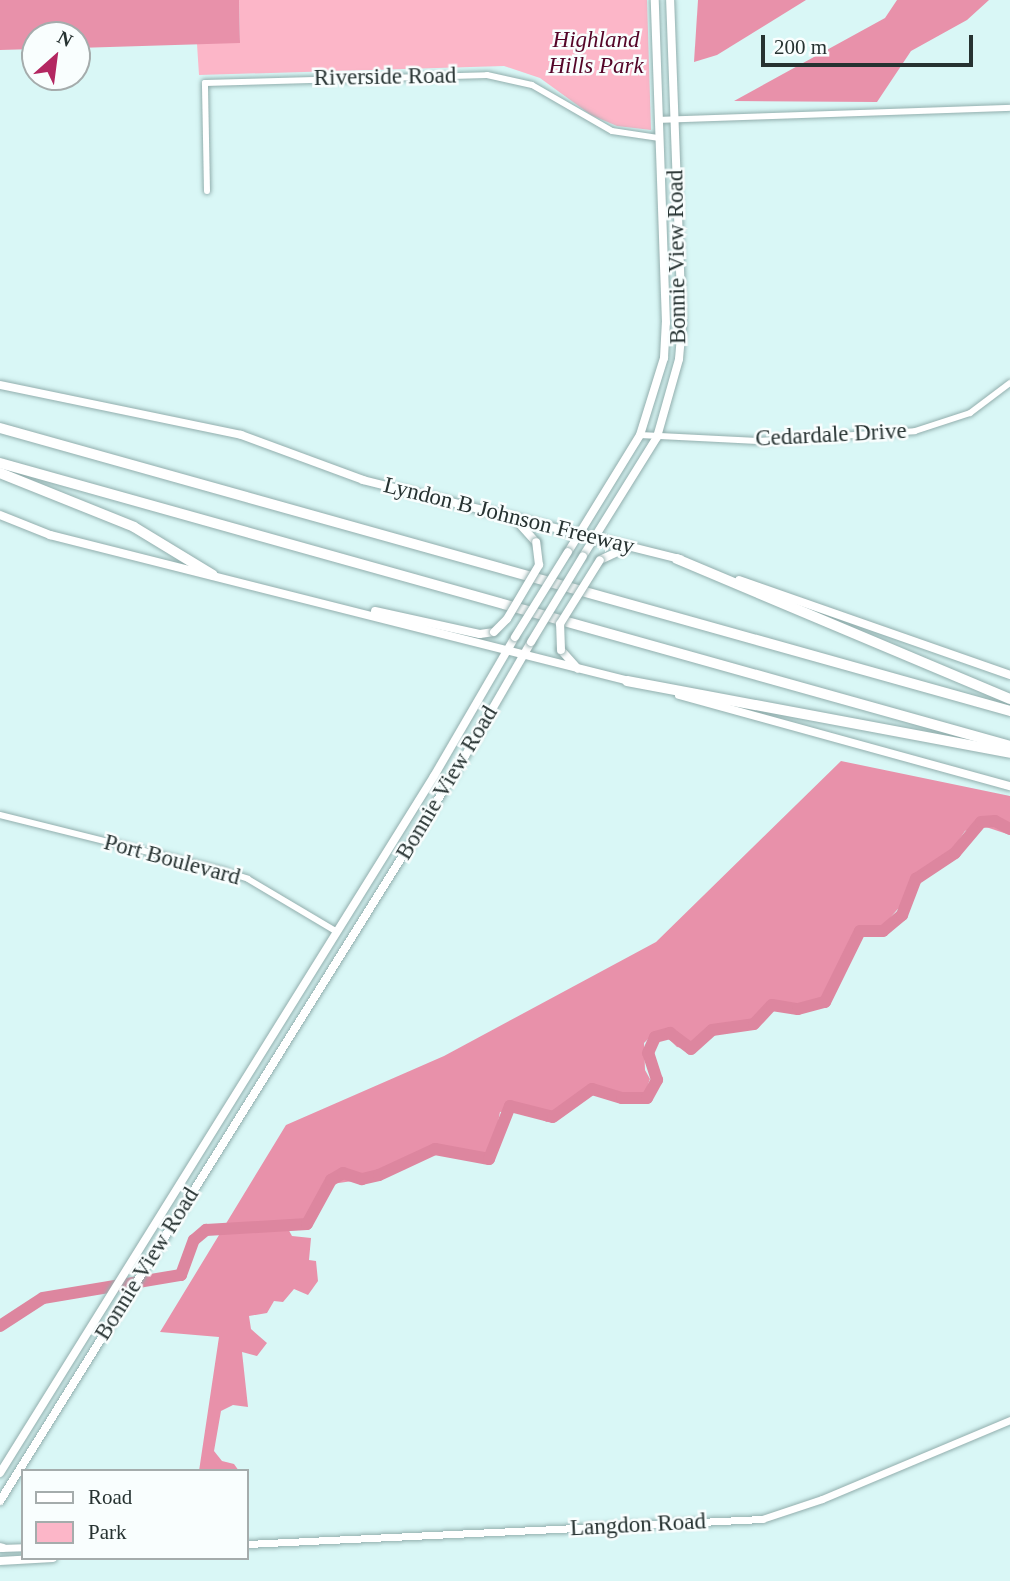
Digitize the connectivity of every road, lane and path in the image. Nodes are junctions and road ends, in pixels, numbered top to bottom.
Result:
1 (655, 0) edge
2 (670, 0) edge
3 (1010, 108) edge
4 (673, 119) junction
5 (659, 120) junction
6 (659, 138) junction
7 (207, 191) dead end
8 (666, 318) junction
9 (682, 324) junction
10 (1010, 383) edge
11 (0, 385) edge
12 (0, 428) edge
13 (640, 435) junction
14 (657, 437) junction
15 (0, 463) edge
16 (0, 473) edge
17 (0, 514) edge
18 (514, 518) junction
19 (580, 533) junction
20 (596, 536) junction
21 (632, 546) junction
22 (677, 559) junction
23 (213, 575) junction
24 (337, 604) junction
25 (506, 650) junction
26 (522, 655) junction
27 (578, 669) junction
28 (1010, 675) edge
29 (627, 681) junction
30 (1010, 699) edge
31 (1010, 711) edge
32 (1010, 746) edge
33 (451, 748) junction
34 (1010, 753) edge
35 (465, 756) junction
36 (1010, 786) edge
37 (0, 815) edge
38 (334, 930) junction
39 (349, 940) junction
40 (1010, 1420) edge
41 (0, 1473) edge
42 (0, 1501) edge
43 (248, 1544) edge
44 (21, 1547) edge
45 (1, 1548) edge
46 (21, 1560) edge
47 (0, 1561) edge

1 - 5 main road, Bonnie View Road
2 - 4 main road, Bonnie View Road
3 - 4 street
4 - 5 street
4 - 9 main road, Bonnie View Road
5 - 6 main road, Bonnie View Road
6 - 7 street, Riverside Road
6 - 8 main road, Bonnie View Road
8 - 9 main road
8 - 13 main road, Bonnie View Road
9 - 14 main road, Bonnie View Road
10 - 14 street, Cedardale Drive
11 - 18 main road, Lyndon B Johnson Freeway
12 - 31 highway
13 - 14 street, Cedardale Drive
13 - 19 main road, Bonnie View Road
14 - 20 main road, Bonnie View Road
15 - 32 highway
16 - 23 highway
17 - 23 main road
18 - 19 main road, Lyndon B Johnson Freeway
18 - 24 main road, bridge
19 - 20 main road, Lyndon B Johnson Freeway
19 - 25 main road, Bonnie View Road, bridge
20 - 21 main road, Lyndon B Johnson Freeway
20 - 26 main road, Bonnie View Road, bridge
21 - 22 main road, Lyndon B Johnson Freeway
21 - 27 main road, bridge
22 - 28 main road, Lyndon B Johnson Freeway
22 - 30 highway
23 - 24 main road
24 - 25 main road
25 - 26 main road
25 - 33 main road, Bonnie View Road
26 - 27 main road
26 - 35 main road, Bonnie View Road
27 - 29 main road
29 - 34 highway
29 - 36 main road
33 - 35 main road
33 - 38 main road, Bonnie View Road
35 - 39 main road, Bonnie View Road
37 - 38 street, Port Boulevard
38 - 39 main road
38 - 41 main road, Bonnie View Road
39 - 42 main road, Bonnie View Road
40 - 43 street, Langdon Road
44 - 45 street
46 - 47 main road

